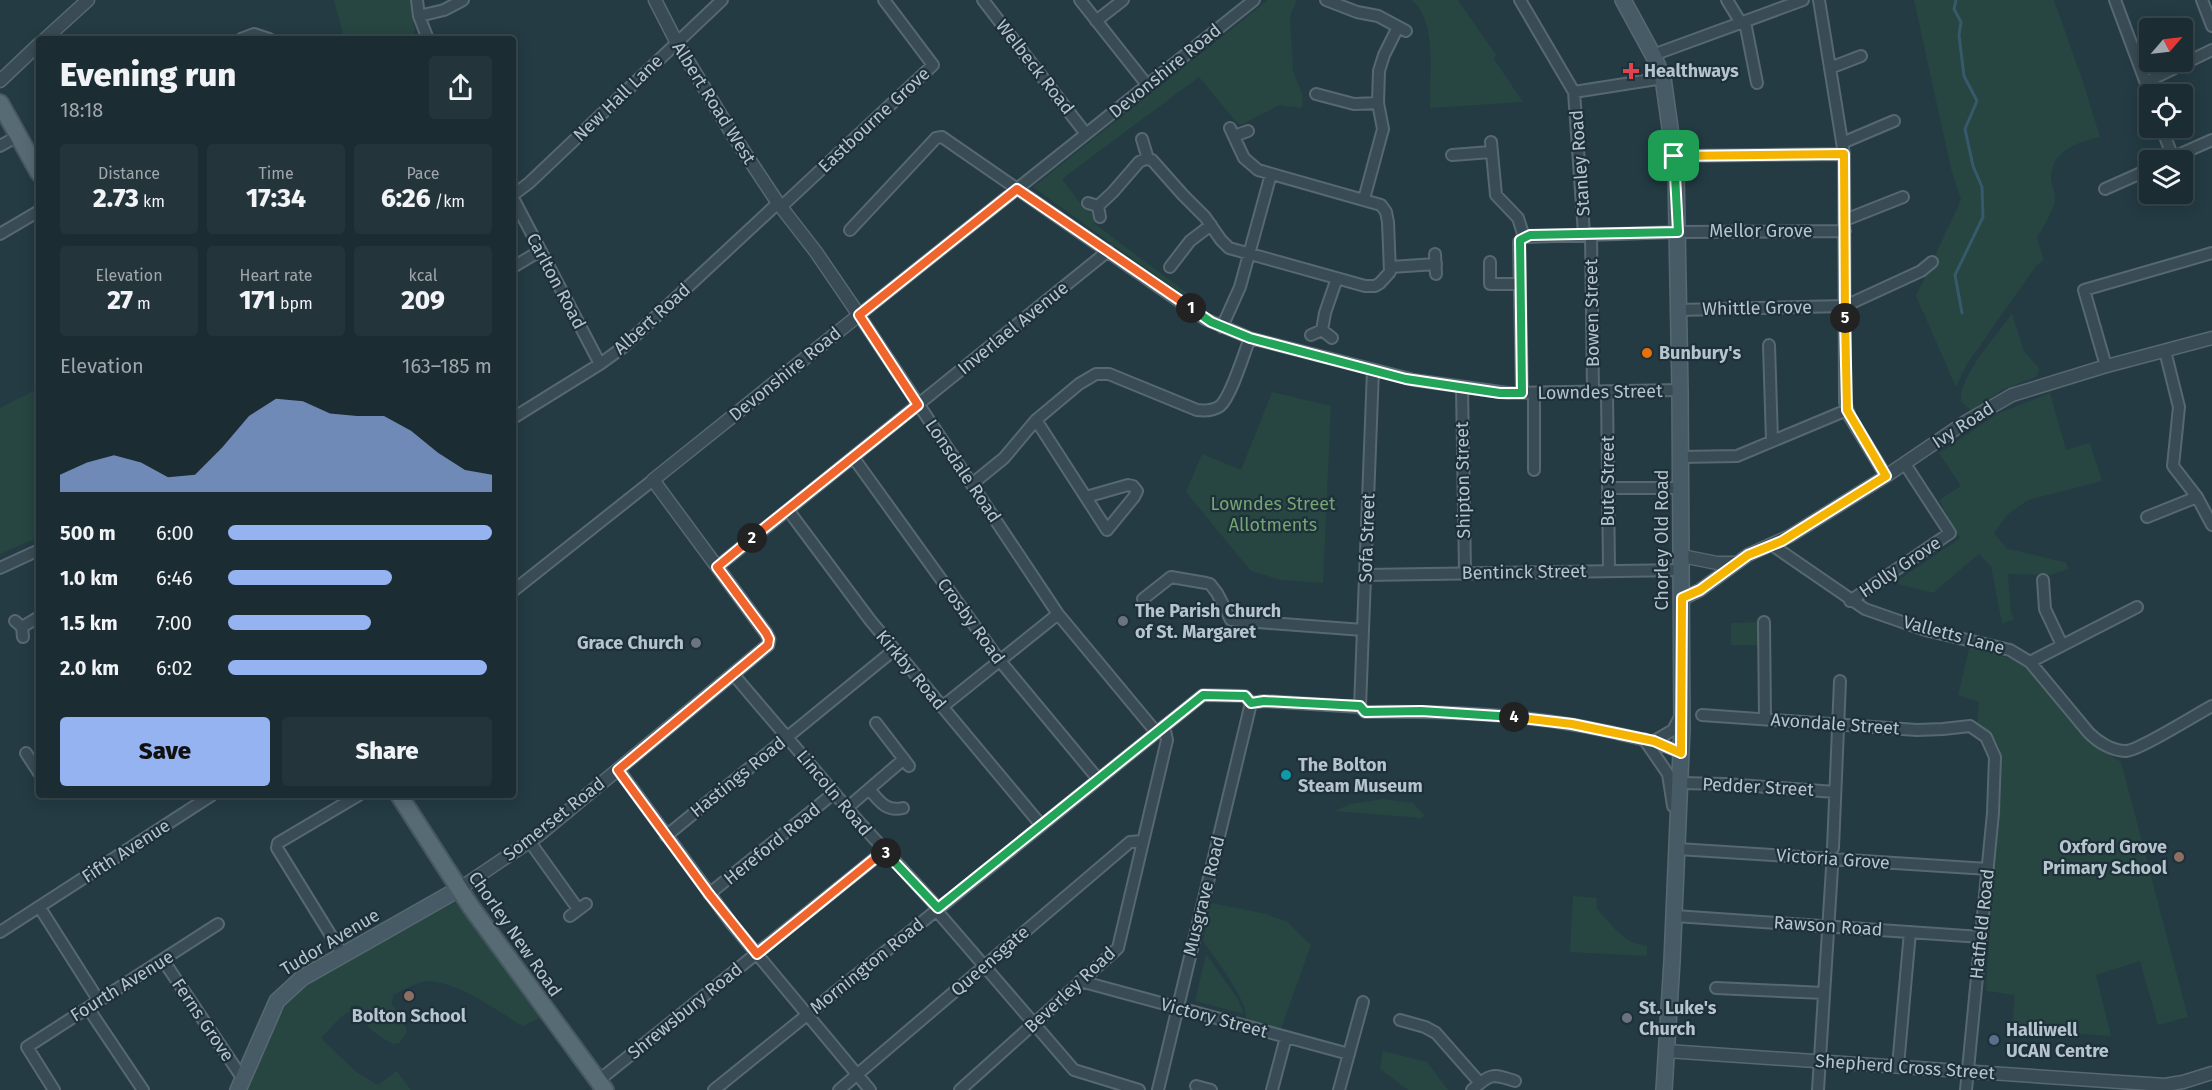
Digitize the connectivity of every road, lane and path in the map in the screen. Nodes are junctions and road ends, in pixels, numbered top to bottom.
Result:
1 (88, 0) edge
2 (417, 0) edge
3 (463, 0) edge
4 (655, 0) edge
5 (722, 0) edge
6 (884, 0) edge
7 (1080, 0) edge
8 (1123, 0) edge
9 (1254, 0) edge
10 (1520, 0) edge
11 (1623, 0) edge
12 (1727, 0) edge
13 (1803, 0) edge
14 (1819, 0) edge
15 (2115, 0) edge
16 (2202, 0) edge
17 (989, 2) edge
18 (1325, 3) edge
19 (420, 16) junction
20 (1096, 21) junction
21 (1743, 22) junction
22 (2212, 26) edge
23 (48, 36) edge
24 (249, 36) edge
25 (271, 36) edge
26 (427, 36) edge
27 (677, 42) junction
28 (36, 47) edge
29 (2212, 50) edge
30 (1653, 55) junction
31 (1861, 56) dead end
32 (1830, 68) junction
33 (1663, 78) junction
34 (0, 81) edge
35 (2145, 82) joint
36 (1757, 83) dead end
37 (1148, 86) junction
38 (1574, 92) junction
39 (1316, 94) dead end
40 (0, 103) edge
41 (1378, 103) junction
42 (1894, 121) dead end
43 (1248, 130) dead end
44 (1086, 134) junction
45 (18, 136) junction
46 (1142, 139) dead end
47 (2212, 140) edge
48 (0, 146) edge
49 (1843, 148) junction
50 (2190, 150) edge
51 (1452, 155) dead end
52 (1674, 156) junction
53 (1148, 159) junction
54 (36, 168) edge
55 (1271, 174) junction
56 (2139, 174) edge
57 (1017, 189) junction
58 (2105, 189) dead end
59 (516, 194) edge
60 (1903, 197) dead end
61 (1364, 199) junction
62 (516, 202) edge
63 (779, 205) junction
64 (1095, 209) dead end
65 (36, 214) edge
66 (1211, 225) junction
67 (1845, 226) junction
68 (850, 230) dead end
69 (1678, 232) junction
70 (0, 234) edge
71 (1588, 234) junction
72 (1524, 237) junction
73 (540, 251) junction
74 (1108, 251) junction
75 (2212, 254) edge
76 (1250, 255) junction
77 (1490, 262) dead end
78 (1932, 262) dead end
79 (1436, 264) dead end
80 (516, 265) edge
81 (1170, 267) dead end
82 (1391, 267) junction
83 (1337, 278) junction
84 (1520, 284) junction
85 (1845, 306) junction
86 (1679, 310) junction
87 (859, 315) junction
88 (1222, 327) junction
89 (1322, 330) junction
90 (1311, 335) dead end
91 (1250, 338) junction
92 (1332, 338) dead end
93 (2212, 338) edge
94 (1769, 345) dead end
95 (2165, 351) junction
96 (600, 364) junction
97 (2106, 366) junction
98 (1373, 370) junction
99 (1462, 387) junction
100 (1680, 390) junction
101 (1593, 392) junction
102 (1607, 392) junction
103 (1522, 393) junction
104 (1534, 393) junction
105 (918, 405) junction
106 (1847, 410) junction
107 (516, 416) edge
108 (1036, 420) junction
109 (1772, 441) junction
110 (853, 457) junction
111 (1681, 457) junction
112 (1905, 464) junction
113 (1534, 470) dead end
114 (1886, 476) junction
115 (653, 480) junction
116 (972, 484) junction
117 (1608, 488) junction
118 (1681, 488) junction
119 (1086, 497) junction
120 (2197, 497) junction
121 (788, 510) junction
122 (2147, 517) dead end
123 (2212, 525) edge
124 (1772, 545) junction
125 (36, 551) edge
126 (1682, 563) junction
127 (1736, 563) junction
128 (717, 567) junction
129 (0, 568) edge
130 (1609, 571) junction
131 (1464, 573) junction
132 (1365, 575) junction
133 (2043, 580) dead end
134 (516, 589) edge
135 (1682, 598) junction
136 (1143, 599) dead end
137 (1850, 601) junction
138 (2138, 607) dead end
139 (1058, 614) junction
140 (36, 619) edge
141 (1764, 622) dead end
142 (20, 629) dead end
143 (1363, 630) junction
144 (2062, 645) junction
145 (894, 650) junction
146 (1000, 661) junction
147 (2030, 662) junction
148 (733, 674) junction
149 (1840, 681) dead end
150 (1251, 703) junction
151 (1360, 706) junction
152 (2212, 706) edge
153 (942, 707) junction
154 (1682, 712) junction
155 (1702, 715) dead end
156 (1765, 719) junction
157 (876, 723) dead end
158 (1838, 723) junction
159 (1160, 729) junction
160 (787, 737) junction
161 (1649, 740) junction
162 (26, 753) dead end
163 (1681, 753) junction
164 (1995, 757) joint
165 (36, 768) edge
166 (618, 770) junction
167 (1098, 779) junction
168 (1680, 783) junction
169 (869, 789) junction
170 (1836, 792) junction
171 (834, 793) junction
172 (207, 798) edge
173 (354, 798) edge
174 (401, 798) edge
175 (847, 808) junction
176 (903, 808) dead end
177 (1041, 825) junction
178 (666, 836) junction
179 (1143, 841) junction
180 (530, 842) junction
181 (1833, 848) dead end
182 (1678, 849) junction
183 (884, 851) junction
184 (1832, 868) dead end
185 (1988, 869) junction
186 (459, 889) junction
187 (709, 894) junction
188 (40, 908) junction
189 (937, 909) junction
190 (578, 910) dead end
191 (1675, 916) junction
192 (218, 924) dead end
193 (1828, 926) junction
194 (0, 932) edge
195 (1910, 932) junction
196 (1981, 937) junction
197 (757, 954) junction
198 (343, 955) junction
199 (163, 960) junction
200 (984, 966) junction
201 (1080, 981) junction
202 (1716, 988) dead end
203 (1824, 993) junction
204 (99, 1000) junction
205 (1363, 1002) dead end
206 (88, 1008) junction
207 (1178, 1008) junction
208 (807, 1015) junction
209 (1400, 1020) dead end
210 (1034, 1024) junction
211 (1286, 1037) junction
212 (1667, 1051) junction
213 (1349, 1054) junction
214 (1820, 1061) junction
215 (1898, 1066) junction
216 (1967, 1071) junction
217 (2212, 1073) edge
218 (857, 1075) junction
219 (1515, 1081) dead end
220 (240, 1084) edge
221 (601, 1086) edge
222 (1196, 1086) dead end
223 (1476, 1086) edge
224 (962, 1089) edge
225 (54, 1090) edge
226 (143, 1090) edge
227 (714, 1090) edge
228 (839, 1090) edge
229 (870, 1090) edge
230 (1139, 1090) edge
231 (1158, 1090) edge
232 (1211, 1090) edge
233 (1272, 1090) edge
234 (1339, 1090) edge
235 (1664, 1090) edge
236 (1818, 1090) edge
237 (1966, 1090) edge

1 - 23 street
2 - 19 street
3 - 19 street
4 - 27 street, Albert Road West
5 - 27 street, New Hall Lane
6 - 63 street, Eastbourne Grove
7 - 20 street
8 - 20 street
9 - 37 street, Devonshire Road
10 - 38 street, Stanley Road
11 - 30 main road, Chorley Old Road
12 - 21 street
13 - 21 street
14 - 32 street
15 - 35 street
16 - 22 street
17 - 44 street, Welbeck Road
18 - 41 street
19 - 26 street
20 - 37 street
21 - 30 street
21 - 36 street
24 - 25 street
27 - 59 street, New Hall Lane
27 - 63 street, Albert Road West
28 - 34 street
29 - 35 street
30 - 33 main road, Chorley Old Road
31 - 32 street
32 - 49 street
33 - 38 street
33 - 52 main road, Chorley Old Road
37 - 44 street, Devonshire Road
38 - 71 street, Stanley Road
39 - 41 street
40 - 45 main road
41 - 61 street
42 - 49 street
43 - 55 street
44 - 57 street, Devonshire Road
45 - 48 street
45 - 54 main road
46 - 53 street
47 - 50 street
49 - 52 street
49 - 67 street
51 - 72 street
52 - 69 main road, Chorley Old Road
53 - 64 street
53 - 66 street
55 - 61 street
55 - 76 street
56 - 58 street
57 - 68 street, Lowndes Street
57 - 74 street, Lowndes Street
57 - 87 street, Devonshire Road
60 - 67 street, Mellor Grove
61 - 82 street
62 - 73 street, Carlton Road
63 - 87 street, Lonsdale Road
63 - 96 street, Albert Road
65 - 70 street
66 - 76 street
66 - 81 street
67 - 69 street, Mellor Grove
67 - 85 street
69 - 71 street, Mellor Grove
69 - 86 main road, Chorley Old Road
71 - 72 street, Mellor Grove
71 - 101 street, Bowen Street
72 - 84 street
73 - 80 street
73 - 96 street, Carlton Road
74 - 88 street, Lowndes Street
74 - 105 street, Inverlael Avenue
75 - 97 street
76 - 83 street
76 - 88 street
77 - 84 street
78 - 85 street, Whittle Grove
79 - 82 street
82 - 83 street
83 - 89 street
84 - 103 street
85 - 86 street, Whittle Grove
85 - 106 street
86 - 100 main road, Chorley Old Road
87 - 105 street, Lonsdale Road
87 - 115 street, Devonshire Road
88 - 91 street, Lowndes Street
89 - 90 street
89 - 92 street
91 - 98 street, Lowndes Street
91 - 108 street
93 - 95 street, Ivy Road
94 - 109 street
95 - 97 street, Ivy Road
95 - 120 street
96 - 107 street, Albert Road
97 - 112 street, Ivy Road
98 - 99 street, Lowndes Street
98 - 132 street, Sofa Street
99 - 103 street, Lowndes Street
99 - 131 street, Shipton Street
100 - 102 street, Lowndes Street
100 - 111 main road, Chorley Old Road
101 - 102 street, Lowndes Street
101 - 104 street, Lowndes Street
102 - 117 street, Bute Street
103 - 104 street, Lowndes Street
104 - 113 street
105 - 110 street, Inverlael Avenue
105 - 116 street, Lonsdale Road
106 - 109 street
106 - 114 street
108 - 116 street
108 - 119 street
109 - 111 street
110 - 121 street, Inverlael Avenue
110 - 146 street, Crosby Road
111 - 118 main road, Chorley Old Road
112 - 114 street, Ivy Road
112 - 137 street, Holly Grove
114 - 124 street, Ivy Road
115 - 128 street, Somerset Road
115 - 134 street, Devonshire Road
116 - 139 street, Lonsdale Road
117 - 118 street
117 - 130 street, Bute Street
118 - 126 main road, Chorley Old Road
119 - 119 street
120 - 122 street
120 - 123 street
121 - 128 street, Inverlael Avenue
121 - 145 street, Kirkby Road
124 - 127 street, Ivy Road
124 - 137 street, Valletts Lane
125 - 129 street
126 - 127 street
126 - 130 street, Bentinck Street
126 - 135 main road, Chorley Old Road
127 - 135 street, Ivy Road
128 - 148 street, Somerset Road
130 - 131 street, Bentinck Street
131 - 132 street, Bentinck Street
132 - 143 street, Sofa Street
133 - 144 street
135 - 154 main road, Chorley Old Road
136 - 143 street
137 - 147 street, Valletts Lane
138 - 144 street
139 - 146 street
139 - 159 street, Lonsdale Road
140 - 142 street
141 - 156 street
143 - 151 street, Sofa Street
144 - 147 street
145 - 153 street, Kirkby Road
145 - 160 street, Hastings Road
146 - 153 street
146 - 167 street, Crosby Road
147 - 152 street, Valletts Lane
148 - 160 street, Lincoln Road
148 - 166 street, Somerset Road
149 - 158 street
150 - 151 street, Mornington Road
150 - 159 street, Mornington Road
150 - 207 street, Musgrave Road
151 - 161 street, Mornington Road
153 - 177 street, Kirkby Road
154 - 161 street
154 - 163 main road, Chorley Old Road
155 - 156 street, Avondale Street
156 - 158 street, Avondale Street
157 - 169 street
158 - 164 street, Avondale Street
158 - 170 street
159 - 167 street, Mornington Road
159 - 179 street, Beverley Road
160 - 171 street, Lincoln Road
160 - 178 street, Hastings Road
161 - 163 street, Mornington Road
161 - 182 street
162 - 165 street
163 - 168 main road, Chorley Old Road
164 - 185 street, Hatfield Road
166 - 178 street
166 - 180 street, Somerset Road
167 - 177 street, Mornington Road
168 - 170 street, Pedder Street
168 - 182 main road, Chorley Old Road
169 - 175 street
169 - 176 street
170 - 181 street
171 - 175 street, Lincoln Road
171 - 187 street, Hereford Road
172 - 188 street, Fifth Avenue
173 - 198 street
174 - 186 main road, Chorley New Road
175 - 183 street, Lincoln Road
177 - 189 street, Mornington Road
178 - 187 street
179 - 200 street, Queensgate
179 - 201 street, Beverley Road
180 - 186 street, Somerset Road
180 - 190 street
182 - 185 street, Victoria Grove
182 - 191 main road, Chorley Old Road
183 - 189 street, Lincoln Road
183 - 197 street, Shrewsbury Road
184 - 193 street
185 - 196 street, Hatfield Road
186 - 198 main road, Tudor Avenue
186 - 221 main road, Chorley New Road
187 - 197 street
188 - 194 street, Fifth Avenue
188 - 204 street
189 - 200 street, Lincoln Road
189 - 208 street, Mornington Road
191 - 193 street, Rawson Road
191 - 212 main road, Chorley Old Road
192 - 199 street, Fourth Avenue
193 - 195 street, Rawson Road
193 - 203 street
195 - 196 street, Rawson Road
195 - 215 street
196 - 216 street, Hatfield Road
197 - 208 street
197 - 221 street, Shrewsbury Road
198 - 220 main road, Tudor Avenue
199 - 204 street, Fourth Avenue
199 - 220 street, Ferns Grove
200 - 210 street, Lincoln Road
200 - 218 street, Queensgate
201 - 207 street, Victory Street
201 - 210 street, Beverley Road
202 - 203 street
203 - 214 street
204 - 206 street, Fourth Avenue
205 - 213 street
206 - 225 street, Fourth Avenue
206 - 226 street
207 - 211 street, Victory Street
207 - 231 street, Musgrave Road
208 - 218 street
208 - 227 street, Mornington Road
209 - 223 street
210 - 224 street, Beverley Road
210 - 230 street, Lincoln Road
211 - 213 street, Victory Street
211 - 233 street
212 - 214 street, Shepherd Cross Street
212 - 235 main road, Chorley Old Road
213 - 234 street
214 - 215 street, Shepherd Cross Street
214 - 236 street
215 - 216 street, Shepherd Cross Street
216 - 217 street, Shepherd Cross Street
216 - 237 street, Hatfield Road
218 - 228 street, Queensgate
218 - 229 street
219 - 223 street
222 - 232 street

